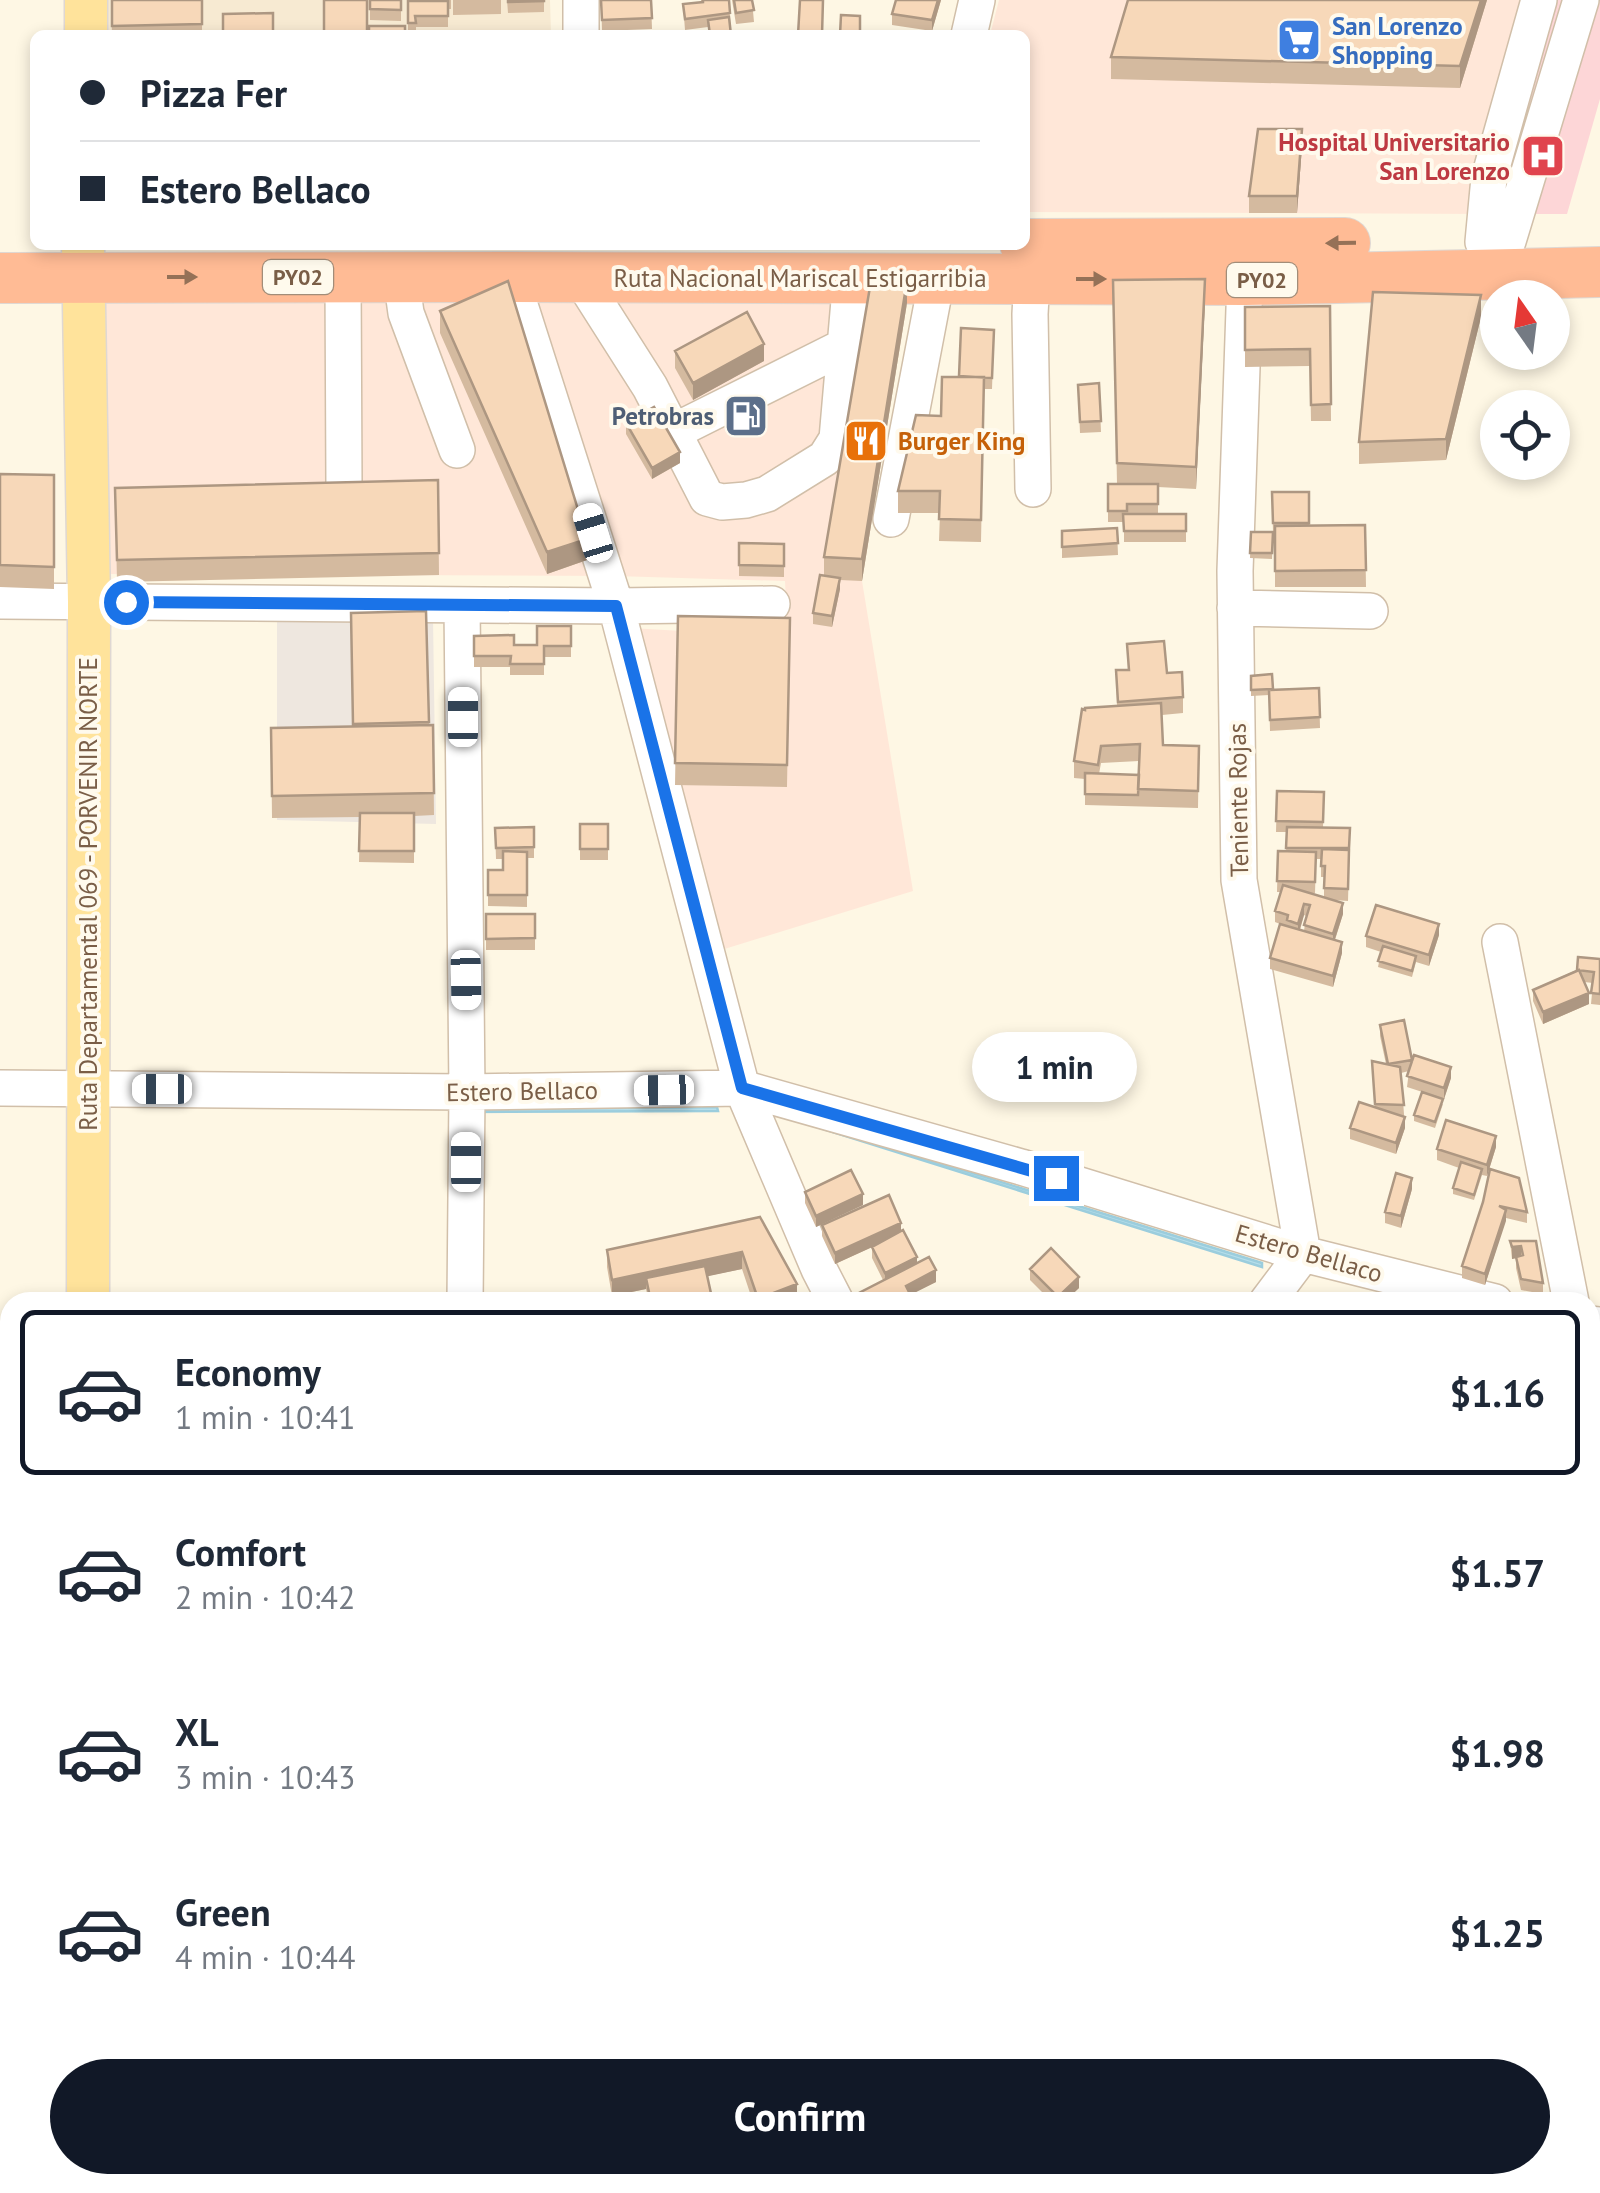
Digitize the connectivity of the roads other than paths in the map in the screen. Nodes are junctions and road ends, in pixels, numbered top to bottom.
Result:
1 (86, 0) edge
2 (581, 0) edge
3 (977, 0) edge
4 (1540, 0) edge
5 (1581, 0) edge
6 (86, 30) edge
7 (581, 30) edge
8 (970, 30) edge
9 (1600, 240) edge
10 (0, 243) edge
11 (30, 243) edge
12 (1480, 253) junction
13 (84, 261) edge
14 (1028, 262) edge
15 (927, 267) edge
16 (1600, 272) edge
17 (343, 277) junction
18 (401, 277) junction
19 (511, 277) junction
20 (580, 277) junction
21 (0, 278) edge
22 (851, 278) junction
23 (1244, 280) junction
24 (845, 346) junction
25 (673, 432) junction
26 (457, 450) dead end
27 (344, 487) edge
28 (1033, 489) dead end
29 (891, 520) dead end
30 (0, 601) edge
31 (89, 602) junction
32 (772, 604) dead end
33 (462, 605) junction
34 (616, 606) junction
35 (1235, 608) junction
36 (1370, 611) dead end
37 (1500, 942) dead end
38 (0, 1088) edge
39 (86, 1088) junction
40 (742, 1088) junction
41 (467, 1092) junction
42 (1303, 1254) junction
43 (88, 1292) edge
44 (465, 1292) edge
45 (831, 1292) edge
46 (1274, 1292) edge
47 (1455, 1292) edge
48 (1569, 1292) edge

1 - 6 main road
2 - 7 street
3 - 8 street
4 - 12 street
5 - 12 street
9 - 12 highway, Ruta Nacional Mariscal Estigarribia / PY02
10 - 11 highway
12 -> 14 highway, Ruta Nacional Mariscal Estigarribia / PY02
12 - 16 highway, Ruta Nacional Mariscal Estigarribia / PY02
12 - 23 highway, Ruta Nacional Mariscal Estigarribia / PY02
13 -> 17 highway, Ruta Nacional Mariscal Estigarribia / PY02
13 - 21 highway, Ruta Nacional Mariscal Estigarribia / PY02
13 - 31 main road, Ruta Departamental 069 - PORVENIR NORTE
14 - 15 highway, Ruta Nacional Mariscal Estigarribia / PY02
14 -> 23 highway, Ruta Nacional Mariscal Estigarribia / PY02
14 - 28 street
15 - 22 highway, Ruta Nacional Mariscal Estigarribia / PY02
15 - 29 street
17 - 18 highway, Ruta Nacional Mariscal Estigarribia / PY02
17 - 27 street
18 - 19 highway, Ruta Nacional Mariscal Estigarribia / PY02
18 - 26 street
19 - 20 highway, Ruta Nacional Mariscal Estigarribia / PY02
19 - 34 street
20 - 22 highway, Ruta Nacional Mariscal Estigarribia / PY02
20 - 25 street
22 - 24 street
23 - 35 street, Teniente Rojas
24 - 25 street
24 - 25 street
30 - 31 street
31 - 33 street
31 - 39 main road, Ruta Departamental 069 - PORVENIR NORTE
32 - 34 street
33 - 34 street
33 - 41 street
34 - 40 street
35 - 36 street
35 - 42 street, Teniente Rojas
37 - 48 street
38 - 39 street, Estero Bellaco
39 - 41 street, Estero Bellaco
39 - 43 main road, Ruta Departamental 069 - PORVENIR NORTE
40 - 41 street, Estero Bellaco
40 - 42 street, Estero Bellaco
40 - 45 street
41 - 44 street
42 - 46 street
42 - 47 street, Estero Bellaco

